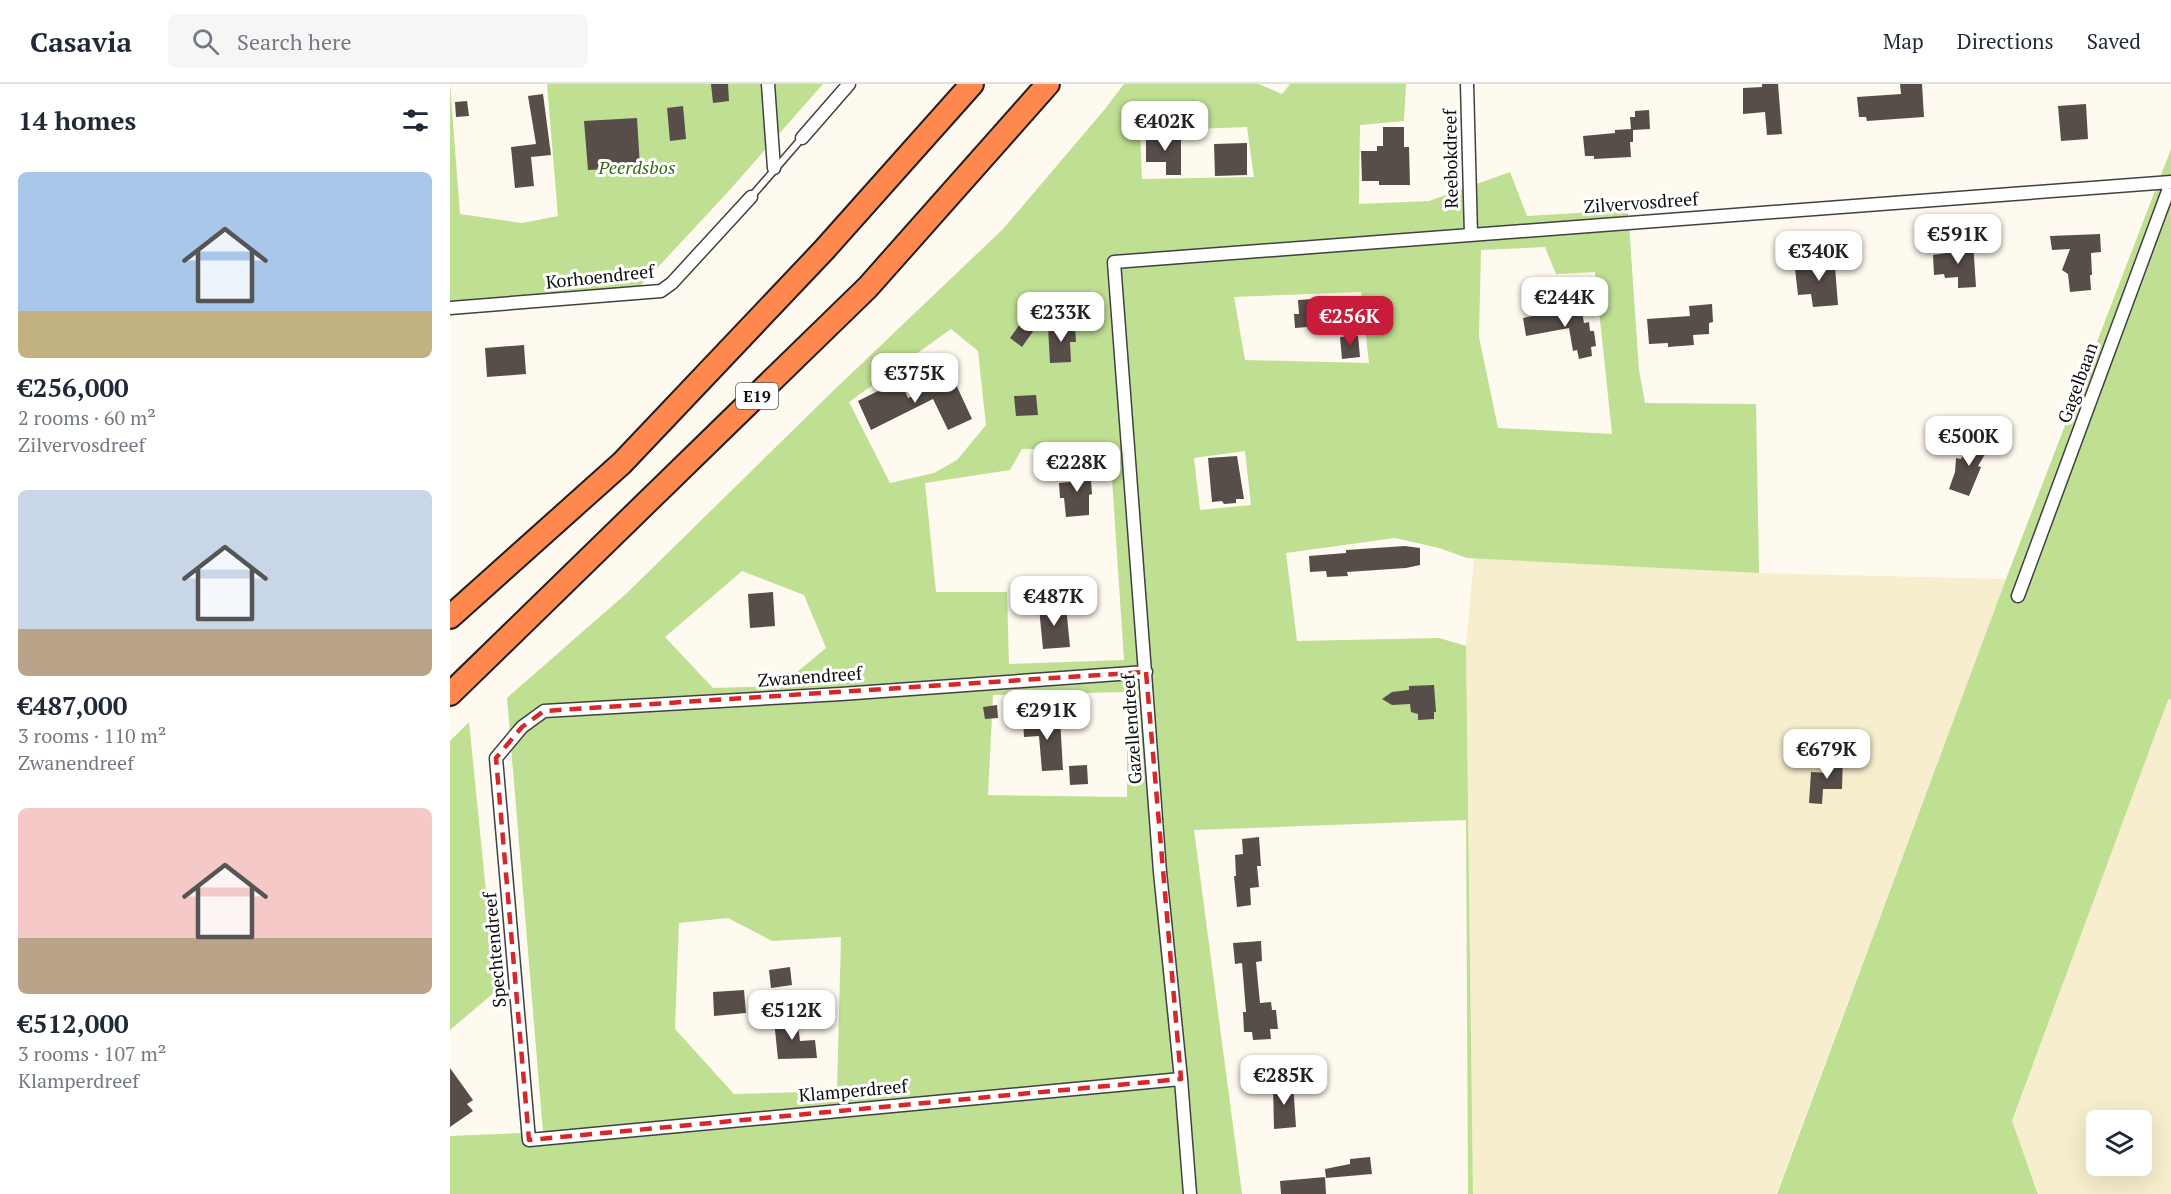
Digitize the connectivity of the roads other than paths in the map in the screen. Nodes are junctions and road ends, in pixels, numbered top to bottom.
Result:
1 (768, 84) edge
2 (849, 84) edge
3 (972, 84) edge
4 (1048, 84) edge
5 (1467, 84) edge
6 (802, 138) joint
7 (774, 168) junction
8 (2171, 183) edge
9 (751, 197) joint
10 (1470, 234) junction
11 (1114, 262) joint
12 (450, 308) edge
13 (2018, 596) dead end
14 (450, 617) edge
15 (1146, 672) junction
16 (450, 694) edge
17 (496, 758) joint
18 (1181, 1079) junction
19 (529, 1140) joint
20 (1190, 1194) edge

1 - 7 street
2 - 6 street
3 - 14 highway
4 - 16 highway, E19
5 - 10 street, Reebokdreef
6 - 7 lane
7 - 9 lane
8 - 10 street, Zilvervosdreef
8 - 13 street, Gagelbaan
9 - 12 street, Korhoendreef
10 - 11 street, Zilvervosdreef
11 - 15 street, Gazellendreef
15 - 17 street, Zwanendreef
15 - 18 street, Gazellendreef
17 - 19 street, Spechtendreef
18 - 19 street, Klamperdreef
18 - 20 street, Gazellendreef

